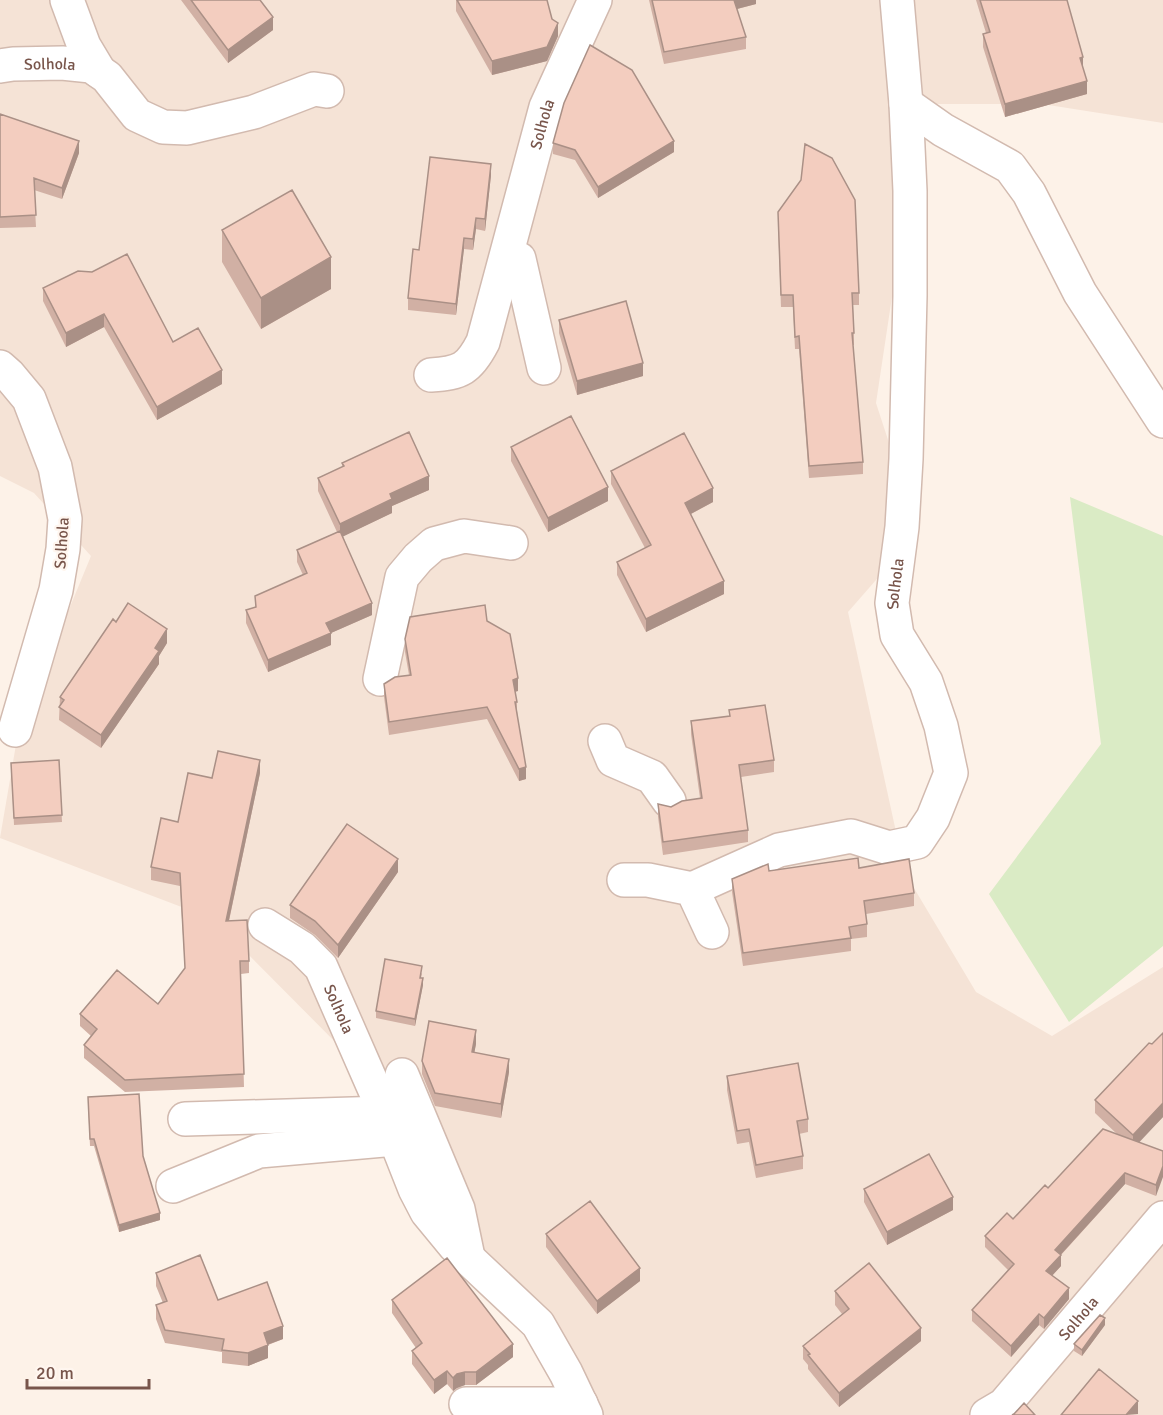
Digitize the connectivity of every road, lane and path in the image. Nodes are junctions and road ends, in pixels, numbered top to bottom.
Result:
1 (67, 0) edge
2 (595, 0) edge
3 (897, 0) edge
4 (0, 66) edge
5 (99, 71) junction
6 (327, 91) dead end
7 (906, 104) junction
8 (508, 254) junction
9 (0, 367) edge
10 (544, 368) dead end
11 (432, 375) dead end
12 (1163, 421) edge
13 (511, 543) dead end
14 (380, 679) dead end
15 (15, 730) dead end
16 (605, 741) dead end
17 (669, 801) dead end
18 (624, 880) dead end
19 (692, 889) junction
20 (265, 925) dead end
21 (712, 932) dead end
22 (402, 1075) dead end
23 (186, 1119) dead end
24 (390, 1126) junction
25 (173, 1185) dead end
26 (1163, 1218) edge
27 (469, 1259) junction
28 (466, 1404) dead end
29 (583, 1409) edge
30 (987, 1415) edge

1 - 5 lane, Solhola
2 - 8 lane, Solhola
3 - 7 lane, Solhola
4 - 5 lane, Solhola
5 - 6 lane, Solhola
7 - 12 lane
7 - 19 lane, Solhola
8 - 10 lane
8 - 11 lane, Solhola
9 - 15 lane, Solhola
13 - 14 lane
16 - 17 lane
18 - 19 lane
19 - 21 lane
20 - 24 lane, Solhola
22 - 27 lane
23 - 24 lane
24 - 25 lane
24 - 27 lane, Solhola
26 - 30 lane, Solhola
27 - 29 lane, Solhola
28 - 29 lane, Solhola

